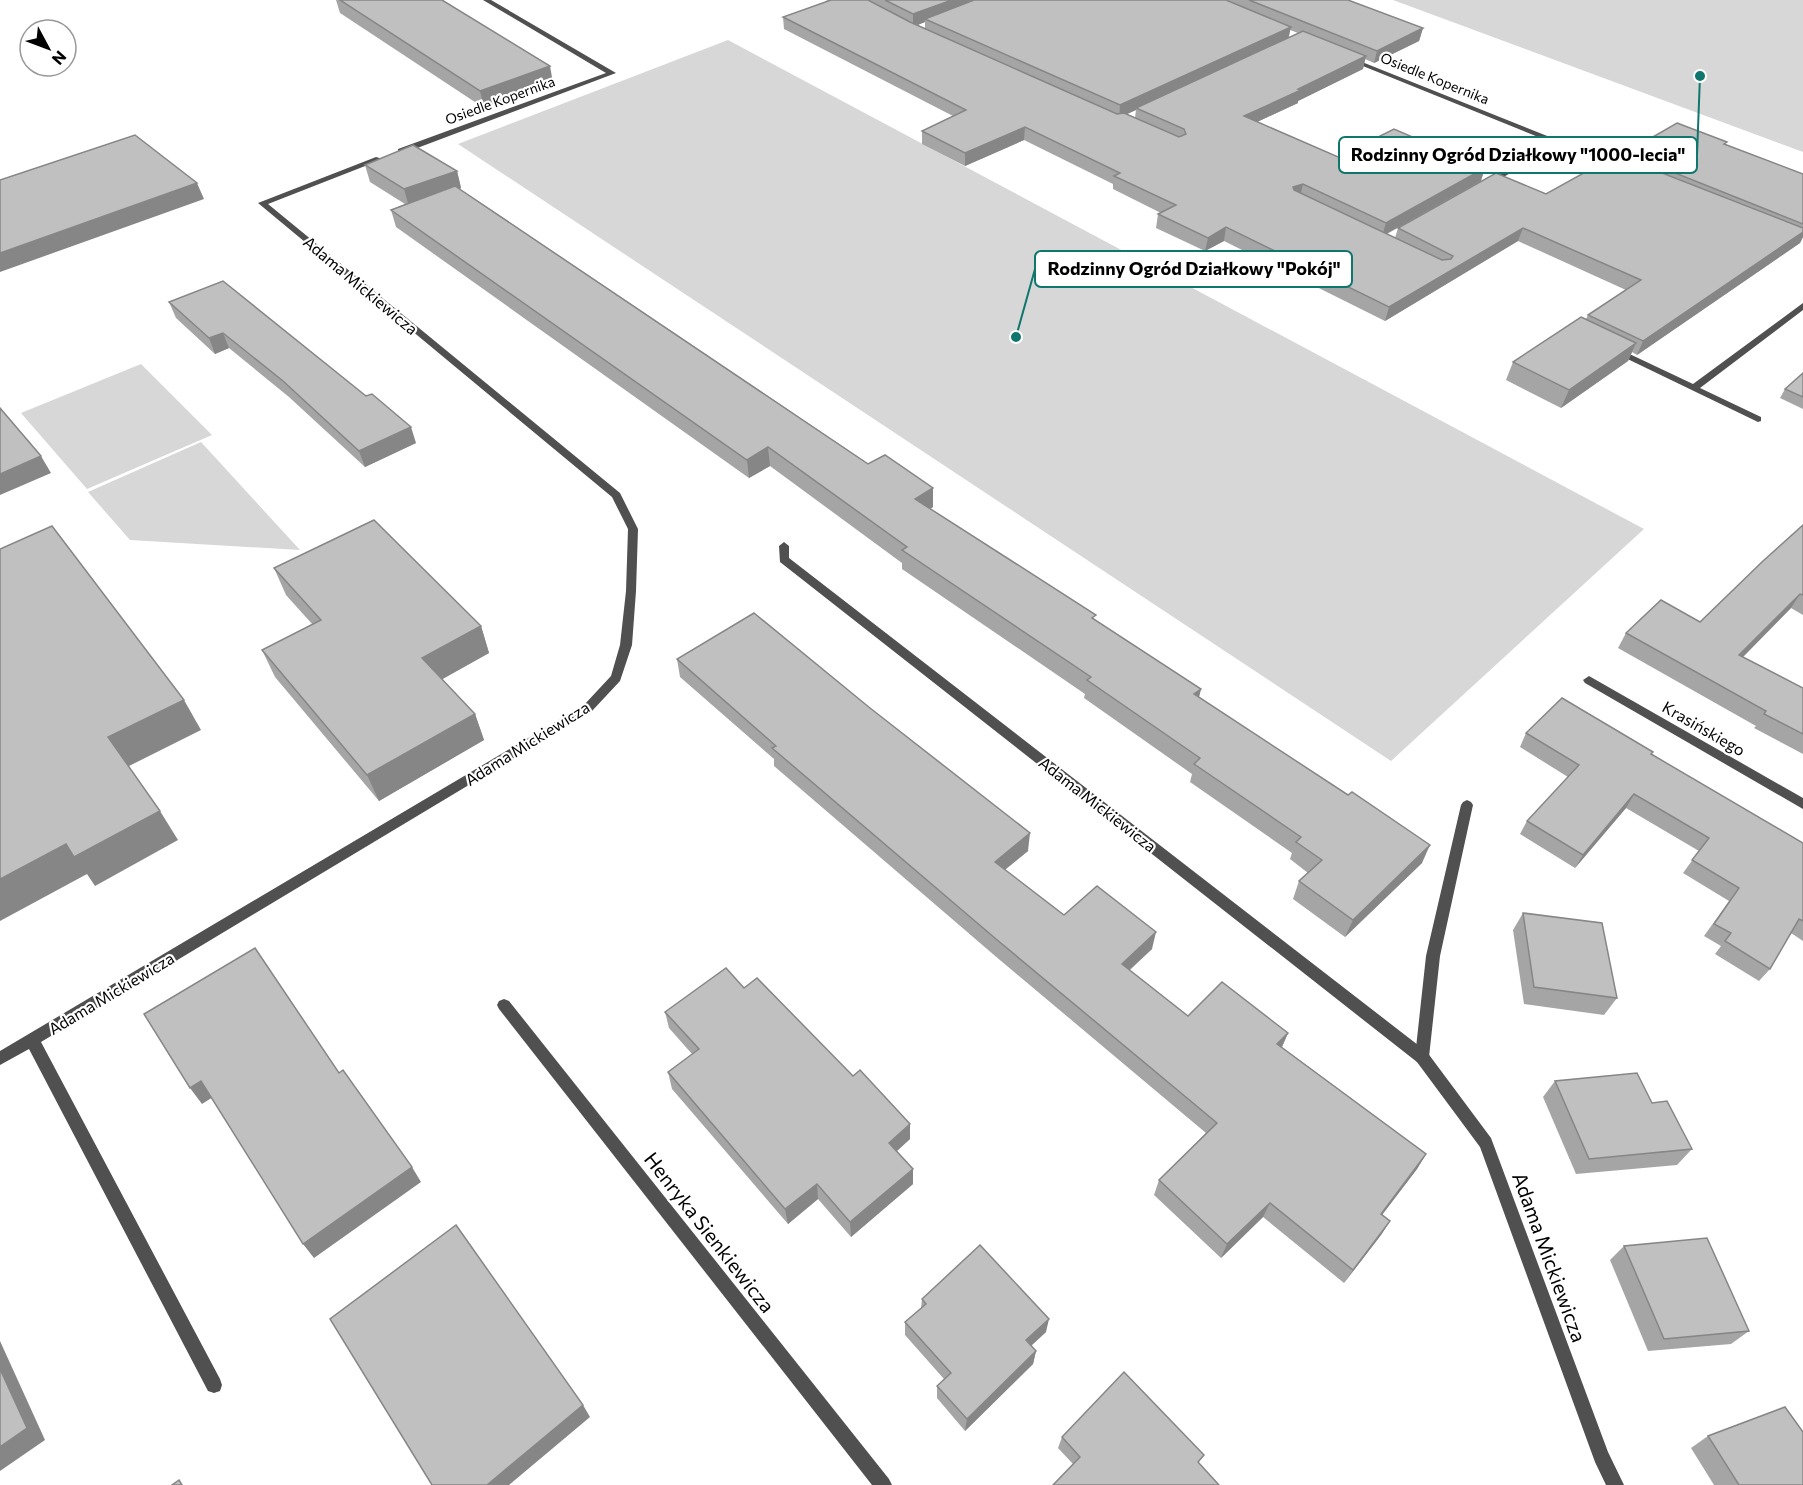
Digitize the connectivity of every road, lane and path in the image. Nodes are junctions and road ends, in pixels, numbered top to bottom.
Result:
1 (486, 0) edge
2 (1343, 56) edge
3 (1560, 142) junction
4 (394, 154) edge
5 (383, 158) edge
6 (1626, 169) edge
7 (1476, 189) edge
8 (1803, 306) edge
9 (1611, 349) edge
10 (1694, 388) junction
11 (1758, 419) dead end
12 (784, 546) dead end
13 (1589, 680) dead end
14 (1803, 804) edge
15 (1467, 806) dead end
16 (504, 1005) dead end
17 (32, 1040) junction
18 (1422, 1057) junction
19 (0, 1059) edge
20 (214, 1384) dead end
21 (884, 1485) edge
22 (1615, 1485) edge

1 - 4 street, Osiedle Kopernika
2 - 3 street, Osiedle Kopernika
3 - 6 street, Osiedle Kopernika
3 - 7 street
5 - 17 street, Adama Mickiewicza
8 - 10 street
9 - 10 street
10 - 11 street
12 - 18 street, Adama Mickiewicza
13 - 14 street, Krasińskiego
15 - 18 street
16 - 21 street, Henryka Sienkiewicza
17 - 19 street, Adama Mickiewicza
17 - 20 street
18 - 22 street, Adama Mickiewicza

